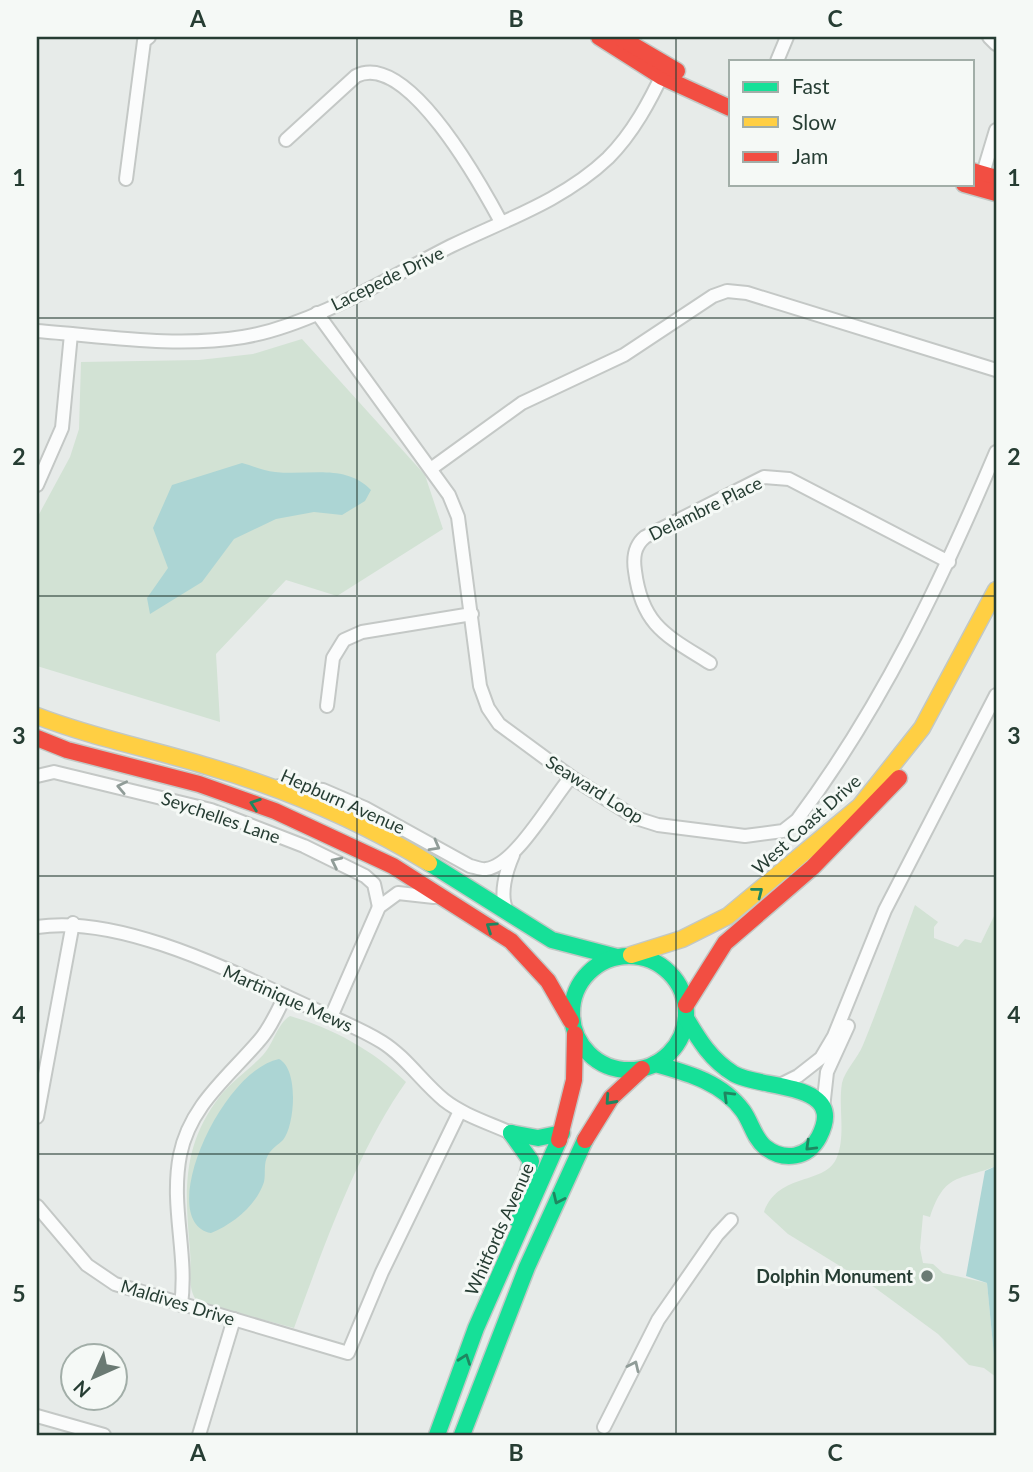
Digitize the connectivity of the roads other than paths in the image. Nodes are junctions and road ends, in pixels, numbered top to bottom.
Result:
1 (149, 37) edge
2 (599, 37) edge
3 (620, 37) edge
4 (787, 37) edge
5 (989, 37) edge
6 (996, 44) edge
7 (778, 60) edge
8 (664, 71) junction
9 (729, 96) edge
10 (729, 107) edge
11 (996, 130) edge
12 (286, 140) dead end
13 (126, 179) dead end
14 (979, 179) edge
15 (996, 193) edge
16 (501, 222) junction
17 (317, 313) junction
18 (37, 331) edge
19 (71, 334) junction
20 (996, 370) edge
21 (996, 452) edge
22 (432, 467) junction
23 (37, 485) edge
24 (949, 562) junction
25 (996, 590) edge
26 (996, 612) edge
27 (472, 614) junction
28 (710, 663) dead end
29 (996, 695) edge
30 (327, 706) dead end
31 (37, 716) edge
32 (37, 738) edge
33 (37, 776) edge
34 (571, 778) junction
35 (258, 784) junction
36 (929, 828) junction
37 (516, 848) junction
38 (448, 899) junction
39 (379, 907) junction
40 (509, 915) junction
41 (73, 923) junction
42 (37, 926) edge
43 (624, 956) junction
44 (285, 996) junction
45 (686, 1012) junction
46 (331, 1017) junction
47 (573, 1027) junction
48 (649, 1067) junction
49 (782, 1084) junction
50 (460, 1111) junction
51 (823, 1114) junction
52 (37, 1117) edge
53 (511, 1133) junction
54 (562, 1133) junction
55 (37, 1206) edge
56 (731, 1220) dead end
57 (506, 1257) junction
58 (181, 1305) junction
59 (234, 1319) junction
60 (37, 1416) edge
61 (604, 1427) dead end
62 (104, 1435) edge
63 (199, 1435) edge
64 (437, 1435) edge
65 (462, 1435) edge

1 - 13 street
2 - 8 main road
3 - 8 main road
4 - 7 street
5 - 6 street
8 - 9 main road
8 - 10 main road
8 - 16 street, Lacepede Drive
11 - 14 street
12 - 16 street
14 - 15 main road
16 - 17 street, Lacepede Drive
17 - 19 street, Lacepede Drive
17 - 22 street, Seaward Loop
18 - 19 street, Lacepede Drive
19 - 23 street
20 - 22 street
21 - 24 street, Seaward Loop
22 - 27 street, Seaward Loop
24 - 28 street, Delambre Place
24 - 34 street, Seaward Loop
43 -> 25 main road, West Coast Drive
26 - 45 main road, West Coast Drive
27 - 30 street
27 - 34 street, Seaward Loop
29 - 36 street
31 - 35 main road, Hepburn Avenue
38 -> 32 main road, Hepburn Avenue
39 -> 33 street, Seychelles Lane
34 - 37 street
35 -> 37 street
35 - 40 main road, Hepburn Avenue
36 - 49 street
36 - 51 street
37 - 40 street
38 - 39 street
47 -> 38 main road, Hepburn Avenue
39 - 46 street
40 - 43 main road, Hepburn Avenue
41 - 42 street, Martinique Mews
41 - 44 street, Martinique Mews
41 - 52 street
43 - 45 main road
43 - 47 main road
44 - 46 street, Martinique Mews
44 - 58 street
45 - 48 main road
45 - 49 main road
46 - 50 street, Martinique Mews
47 - 48 main road
47 - 54 main road, Whitfords Avenue
51 -> 48 main road
48 -> 65 main road
49 - 51 main road
50 - 53 street, Martinique Mews
50 - 59 street, Maldives Drive
53 - 54 main road
53 - 57 main road
54 - 57 main road, Whitfords Avenue
55 - 58 street, Maldives Drive
61 -> 56 street
64 -> 57 main road, Whitfords Avenue
58 - 59 street, Maldives Drive
59 - 63 street
60 - 62 street

